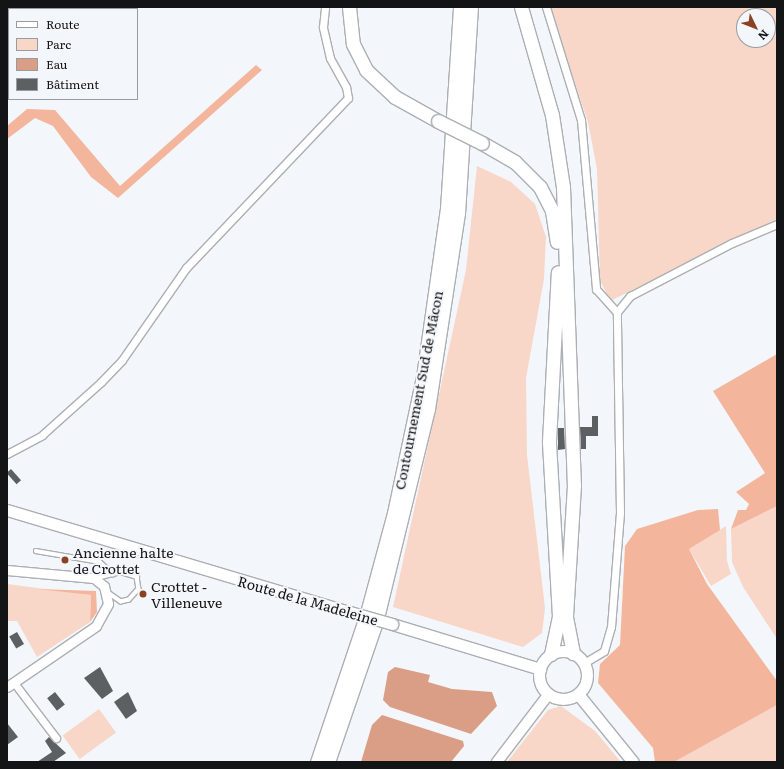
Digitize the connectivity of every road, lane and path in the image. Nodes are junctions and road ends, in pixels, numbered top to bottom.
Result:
1 (325, 7) edge
2 (349, 7) edge
3 (460, 7) edge
4 (471, 7) edge
5 (521, 7) edge
6 (546, 7) edge
7 (777, 224) edge
8 (617, 312) junction
9 (7, 454) edge
10 (7, 510) edge
11 (36, 551) dead end
12 (9, 570) edge
13 (113, 574) junction
14 (94, 578) junction
15 (107, 592) junction
16 (573, 653) junction
17 (551, 654) junction
18 (584, 664) junction
19 (540, 669) junction
20 (11, 685) edge
21 (578, 694) junction
22 (548, 695) junction
23 (56, 738) dead end
24 (317, 762) edge
25 (328, 762) edge
26 (497, 762) edge
27 (633, 762) edge

1 - 9 street
2 - 17 highway, bridge
3 - 24 highway, Contournement Sud de Mâcon
4 - 25 highway, Contournement Sud de Mâcon
5 - 16 highway
6 - 8 street
7 - 8 street
8 - 18 street
10 - 19 main road, Route de la Madeleine, bridge
11 - 13 lane
12 - 14 street
13 - 14 lane
13 - 15 lane
14 - 15 street
15 - 20 street
16 - 17 main road
16 - 18 main road
17 - 19 main road
18 - 21 main road
19 - 22 main road
20 - 23 street
21 - 22 main road
21 - 27 main road
22 - 26 main road

